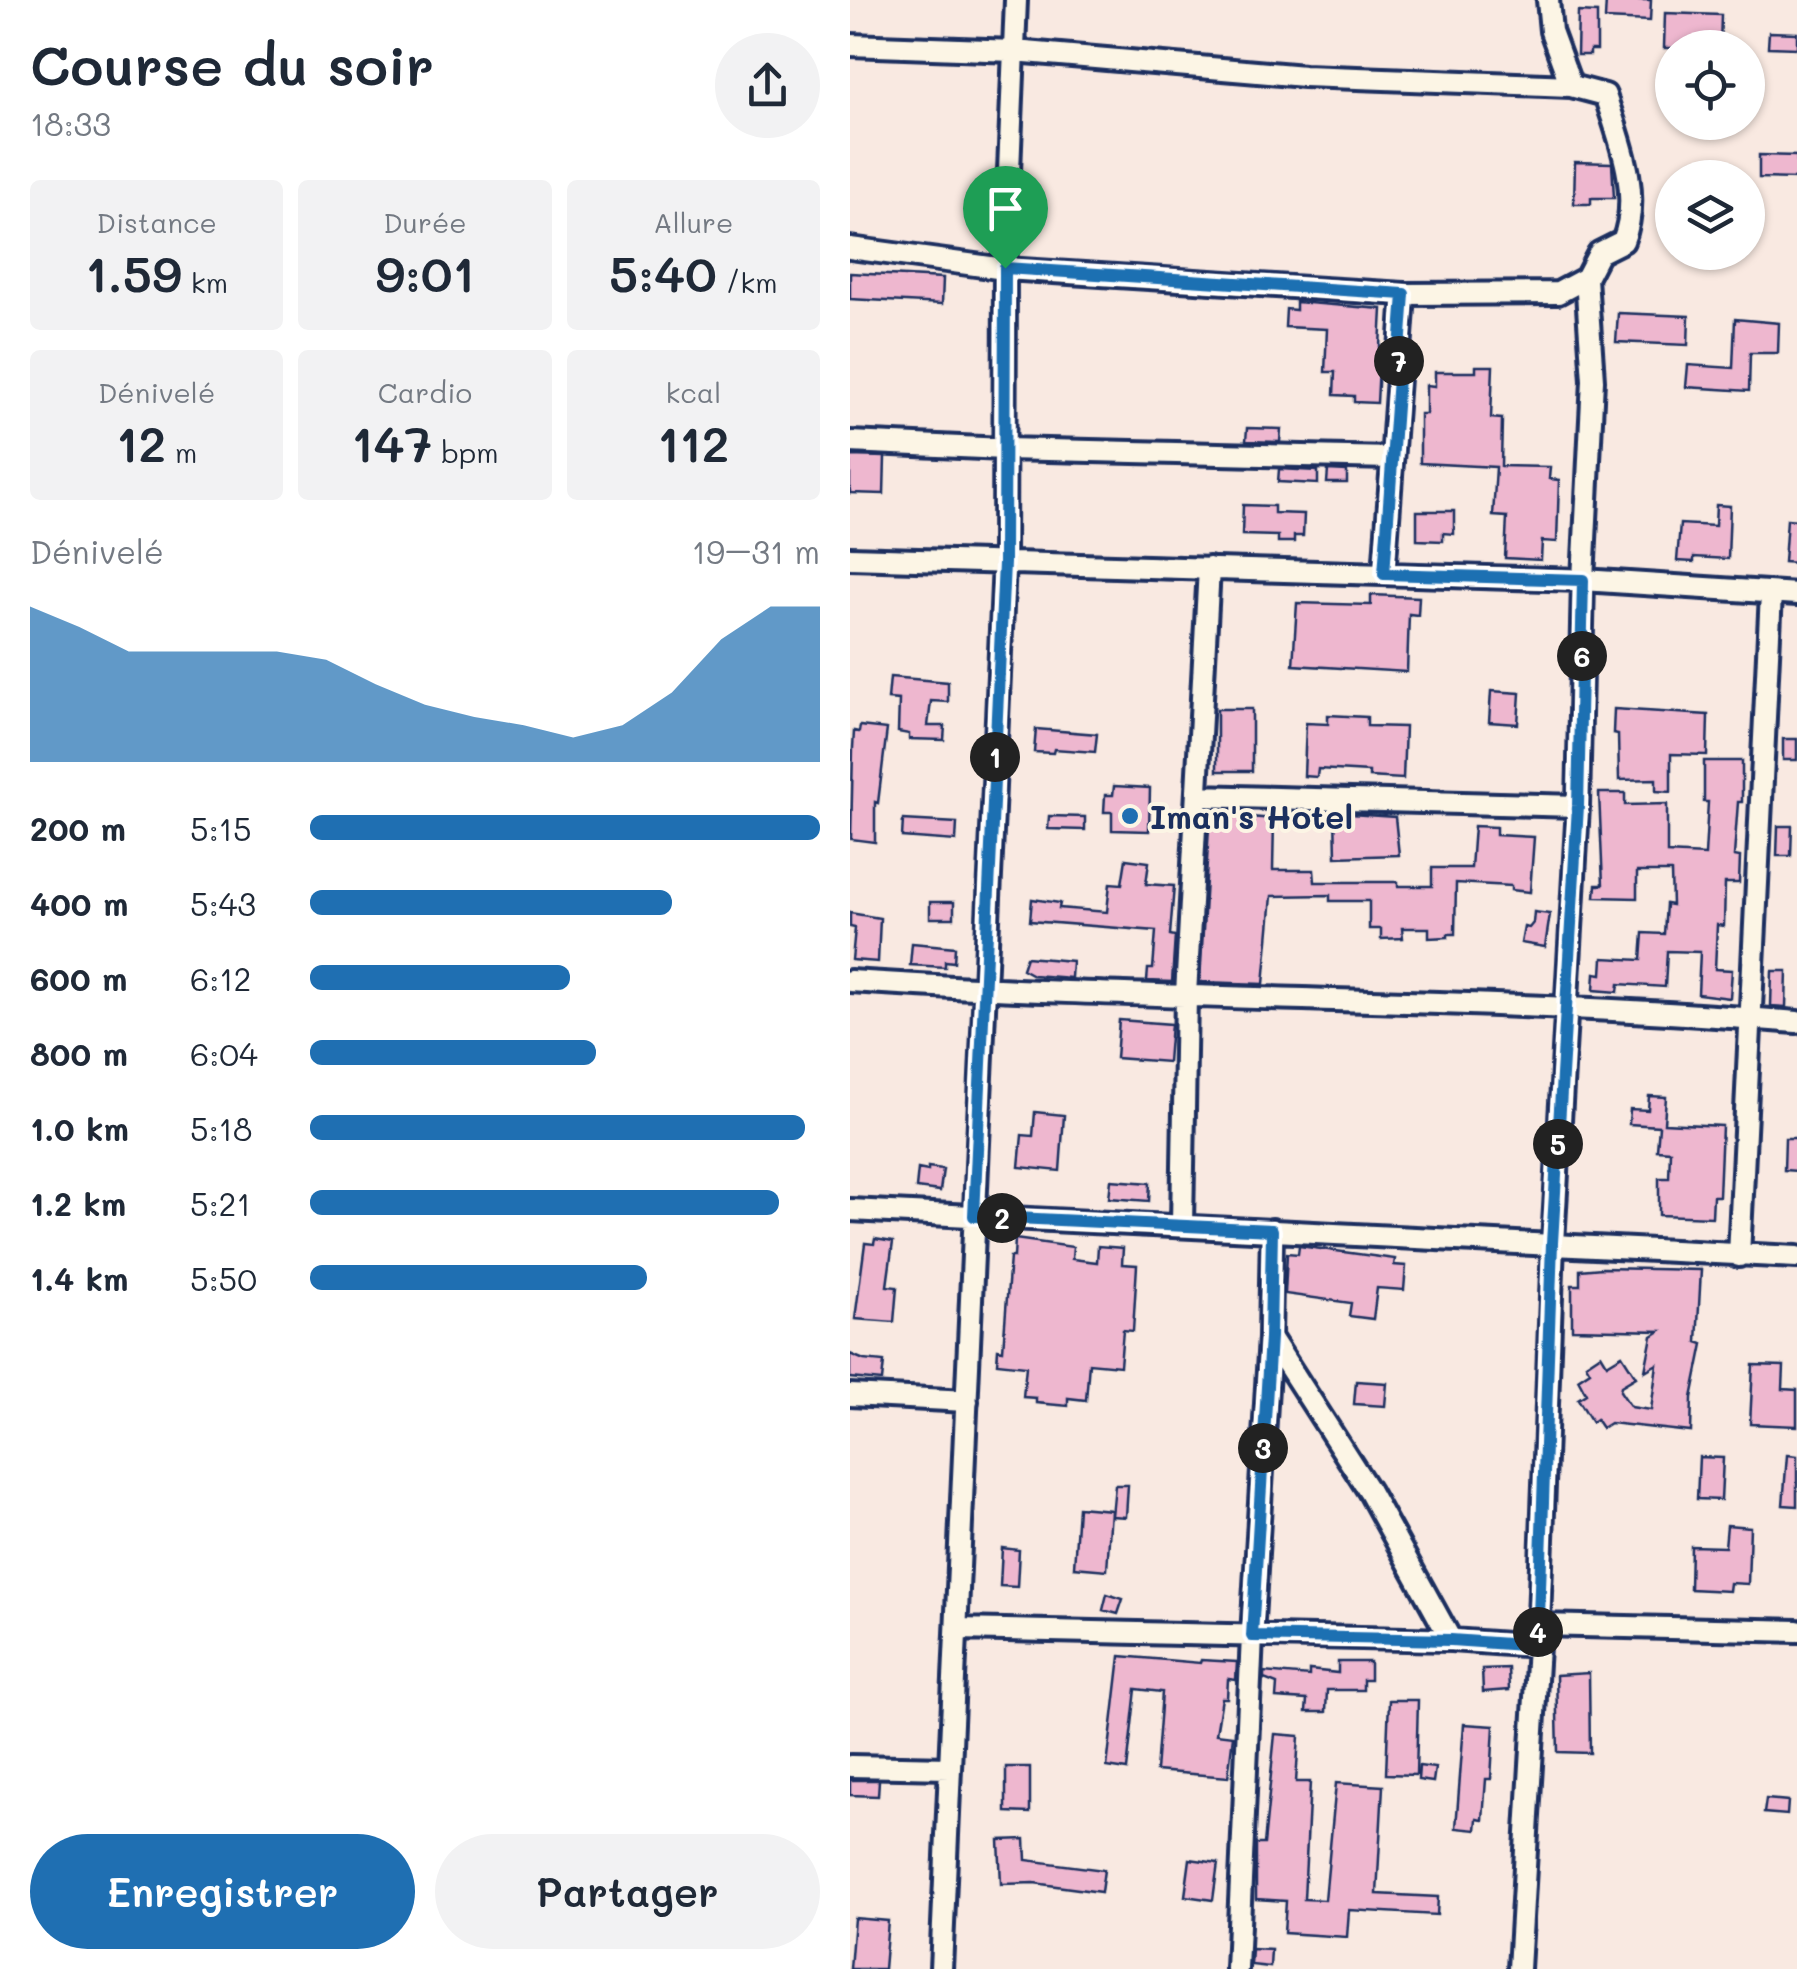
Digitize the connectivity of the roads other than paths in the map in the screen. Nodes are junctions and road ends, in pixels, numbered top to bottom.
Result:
1 (1016, 0) edge
2 (1548, 0) edge
3 (850, 45) edge
4 (1014, 51) junction
5 (1571, 86) junction
6 (850, 248) edge
7 (1005, 268) junction
8 (1586, 278) junction
9 (1404, 294) junction
10 (850, 442) edge
11 (1004, 449) junction
12 (1392, 458) junction
13 (850, 558) edge
14 (1004, 563) junction
15 (1209, 568) junction
16 (1384, 574) junction
17 (1583, 580) junction
18 (1771, 593) junction
19 (1797, 594) edge
20 (1196, 796) junction
21 (1578, 806) junction
22 (850, 981) edge
23 (984, 990) junction
24 (1186, 996) junction
25 (1566, 1006) junction
26 (1749, 1018) junction
27 (1797, 1022) edge
28 (850, 1210) edge
29 (974, 1216) junction
30 (1182, 1224) junction
31 (1272, 1230) junction
32 (1552, 1243) junction
33 (1740, 1256) junction
34 (1797, 1257) edge
35 (1270, 1337) junction
36 (850, 1396) edge
37 (967, 1401) junction
38 (957, 1630) junction
39 (1797, 1631) edge
40 (1538, 1635) junction
41 (1252, 1636) junction
42 (1451, 1640) junction
43 (850, 1766) edge
44 (950, 1768) junction
45 (941, 1969) edge
46 (1237, 1969) edge
47 (1519, 1969) edge

1 - 4 street
2 - 5 street
3 - 4 street
4 - 5 street
4 - 7 street
5 - 8 street
6 - 7 street
7 - 9 street
7 - 11 street
8 - 9 street
8 - 17 street
9 - 12 street
10 - 11 street
11 - 12 street
11 - 14 street
12 - 16 street
13 - 14 street
14 - 15 street
14 - 23 street
15 - 16 street
15 - 20 street
16 - 17 street
17 - 18 street
17 - 21 street
18 - 19 street
18 - 26 street
20 - 21 street
20 - 24 street
21 - 25 street
22 - 23 street
23 - 24 street
23 - 29 street
24 - 25 street
24 - 30 street
25 - 26 street
25 - 32 street
26 - 27 street
26 - 33 street
28 - 29 street
29 - 30 street
29 - 37 street
30 - 31 street
31 - 32 street
31 - 35 street
32 - 33 street
32 - 40 street
33 - 34 street
35 - 41 street
35 - 42 street
36 - 37 street
37 - 38 street
38 - 41 street
38 - 44 street
39 - 40 street
40 - 42 street
40 - 47 street
41 - 42 street
41 - 46 street
43 - 44 street
44 - 45 street

